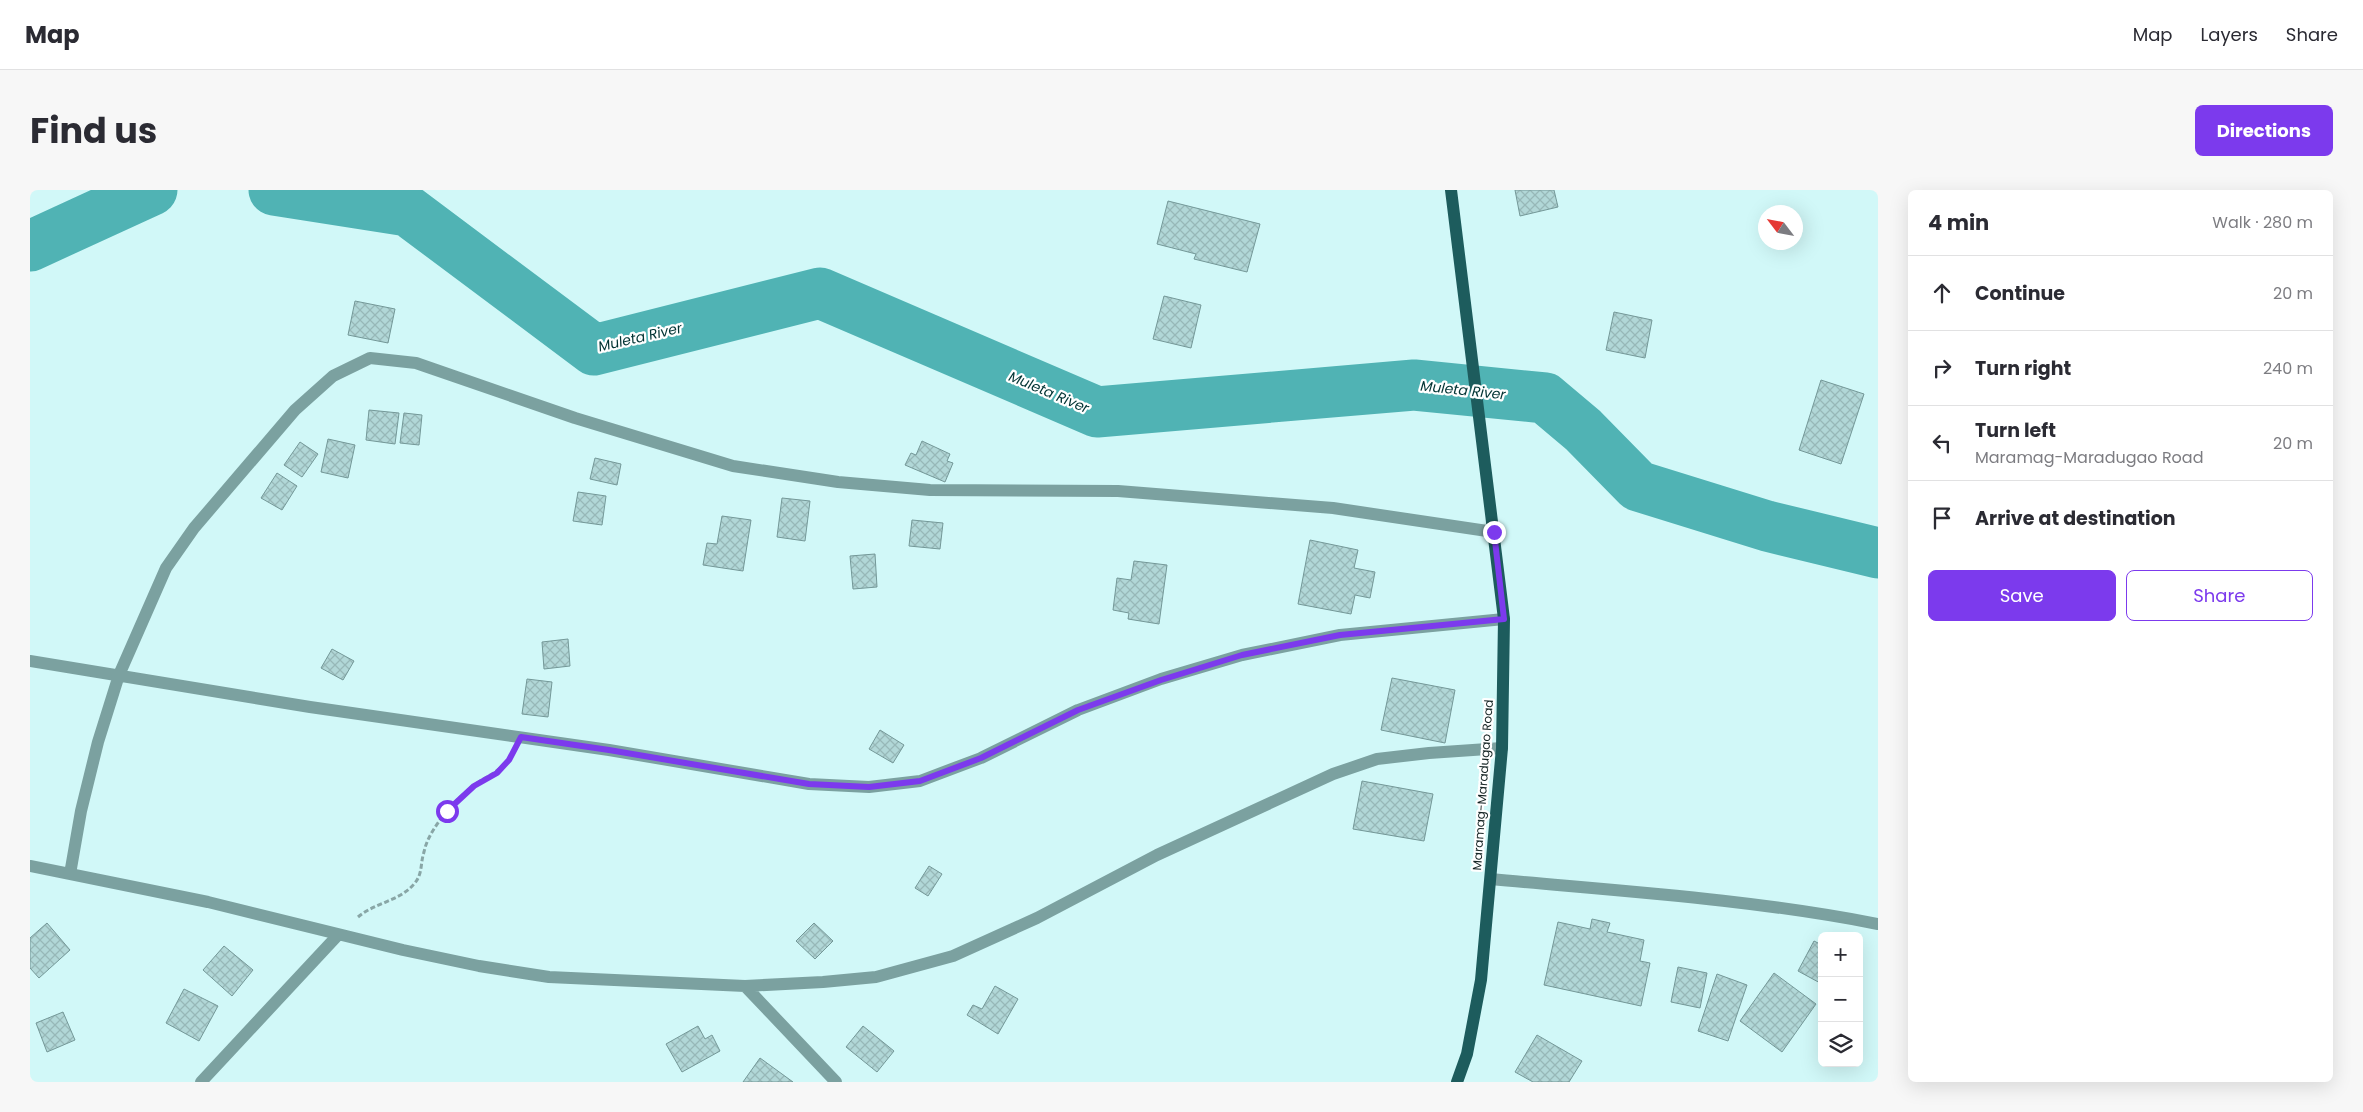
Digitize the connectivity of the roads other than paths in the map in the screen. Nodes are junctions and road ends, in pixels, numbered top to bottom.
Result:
1 (1451, 190) edge
2 (1494, 532) junction
3 (1504, 619) junction
4 (30, 661) edge
5 (119, 675) junction
6 (1502, 748) junction
7 (30, 866) edge
8 (70, 874) junction
9 (1491, 879) junction
10 (1878, 924) edge
11 (338, 935) junction
12 (745, 986) junction
13 (202, 1082) edge
14 (836, 1082) edge
15 (1457, 1082) edge

1 - 2 main road, Maramag-Maradugao Road
2 - 3 main road, Maramag-Maradugao Road
2 - 5 street
3 - 5 street
3 - 6 main road, Maramag-Maradugao Road
4 - 5 street
5 - 8 street
6 - 9 main road, Maramag-Maradugao Road
6 - 12 street
7 - 8 street
8 - 11 street
9 - 10 street
9 - 15 main road, Maramag-Maradugao Road
11 - 12 street
11 - 13 street
12 - 14 street

